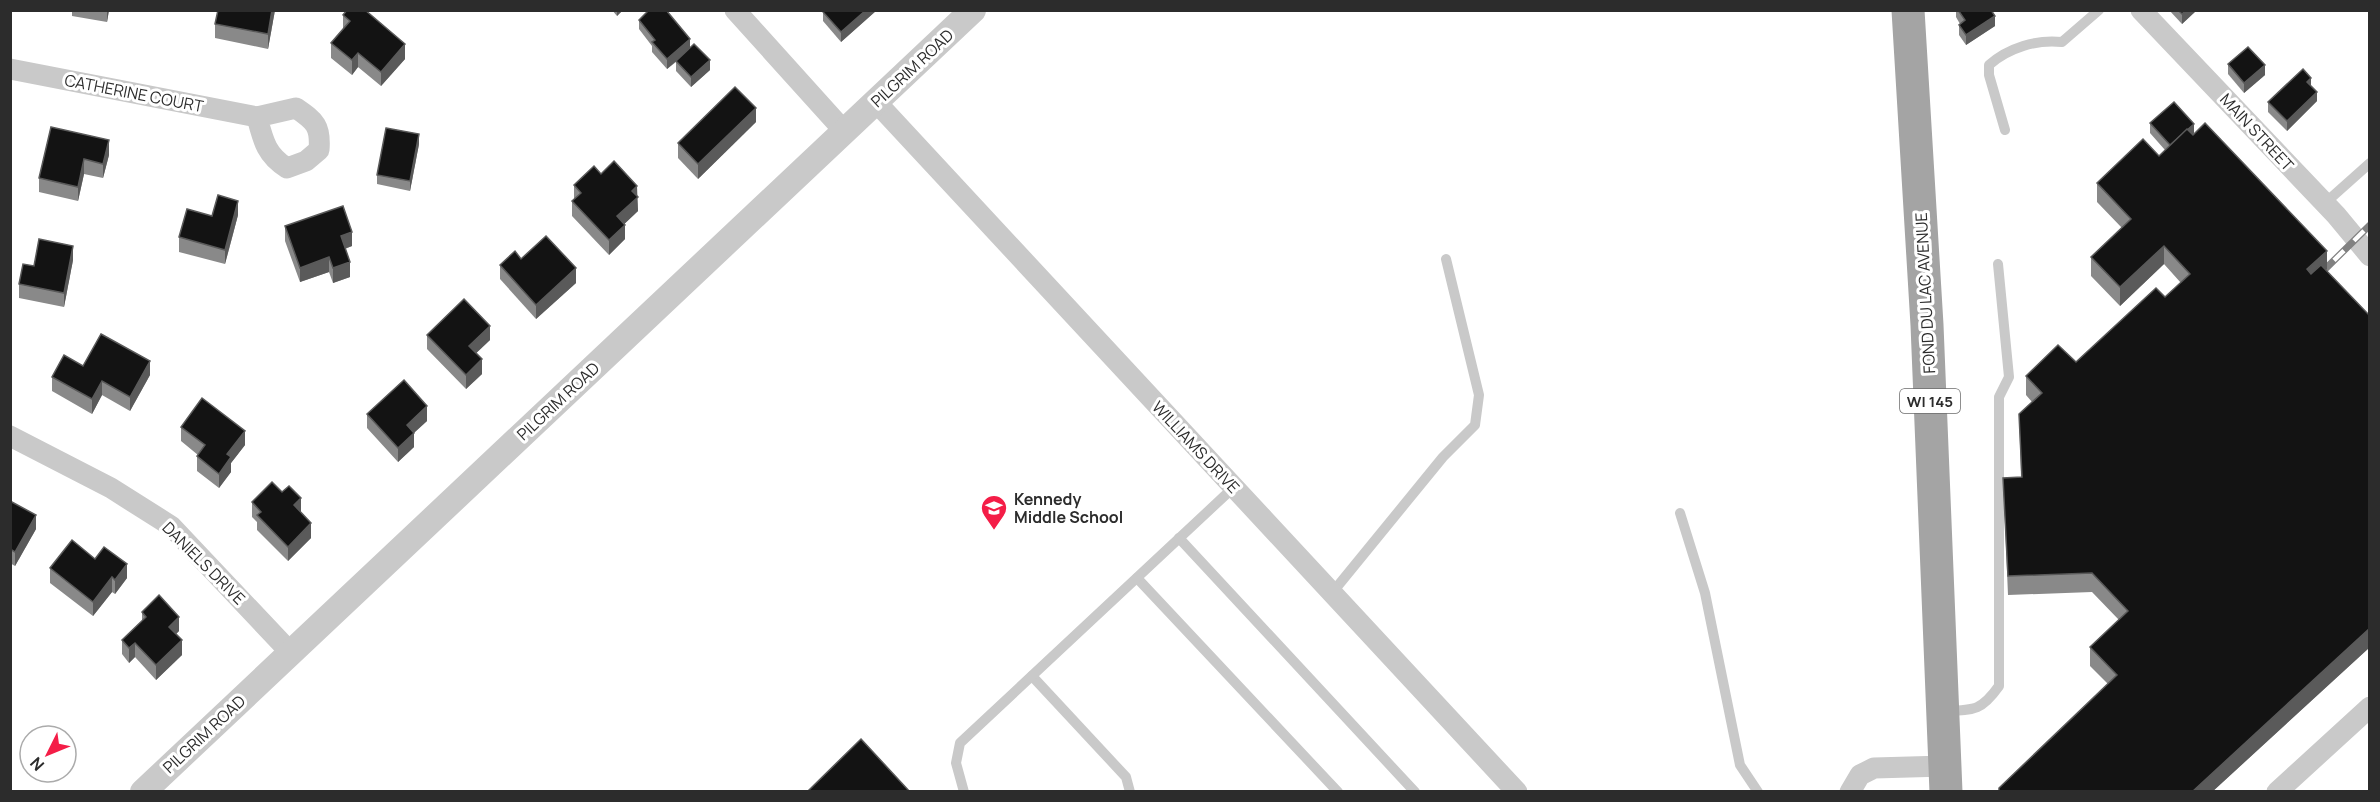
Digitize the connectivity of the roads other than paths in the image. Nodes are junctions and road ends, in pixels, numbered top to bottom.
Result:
1 (735, 10) edge
2 (973, 10) edge
3 (1908, 10) edge
4 (2099, 10) edge
5 (2141, 10) edge
6 (10, 69) edge
7 (876, 102) junction
8 (257, 117) dead end
9 (2005, 130) dead end
10 (844, 132) junction
11 (2370, 163) edge
12 (2324, 204) junction
13 (2370, 256) edge
14 (1446, 259) dead end
15 (1998, 264) dead end
16 (10, 436) edge
17 (1234, 487) junction
18 (1680, 513) dead end
19 (1179, 538) junction
20 (1137, 578) junction
21 (1332, 593) junction
22 (291, 652) junction
23 (1032, 675) junction
24 (2370, 707) edge
25 (1943, 711) junction
26 (1946, 779) edge
27 (143, 792) edge
28 (964, 792) edge
29 (1130, 792) edge
30 (1338, 792) edge
31 (1415, 792) edge
32 (1516, 792) edge
33 (1758, 792) edge
34 (1850, 792) edge
35 (2277, 792) edge

1 - 10 street
2 - 7 street, PILGRIM ROAD
3 - 25 main road, FOND DU LAC AVENUE / WI 145
4 - 9 lane
5 - 12 street, MAIN STREET
6 - 8 street, CATHERINE COURT
7 - 10 street, PILGRIM ROAD
7 - 17 street, WILLIAMS DRIVE
10 - 22 street, PILGRIM ROAD
11 - 12 lane
12 - 13 street, MAIN STREET
14 - 21 lane
15 - 25 lane
16 - 22 street, DANIELS DRIVE
17 - 19 lane
17 - 21 street, WILLIAMS DRIVE
18 - 33 lane
19 - 20 lane
19 - 31 lane
20 - 23 lane
20 - 30 lane
21 - 32 street, WILLIAMS DRIVE
22 - 27 street, PILGRIM ROAD
23 - 28 lane
23 - 29 lane
24 - 35 street
25 - 26 main road, FOND DU LAC AVENUE / WI 145
26 - 34 street

